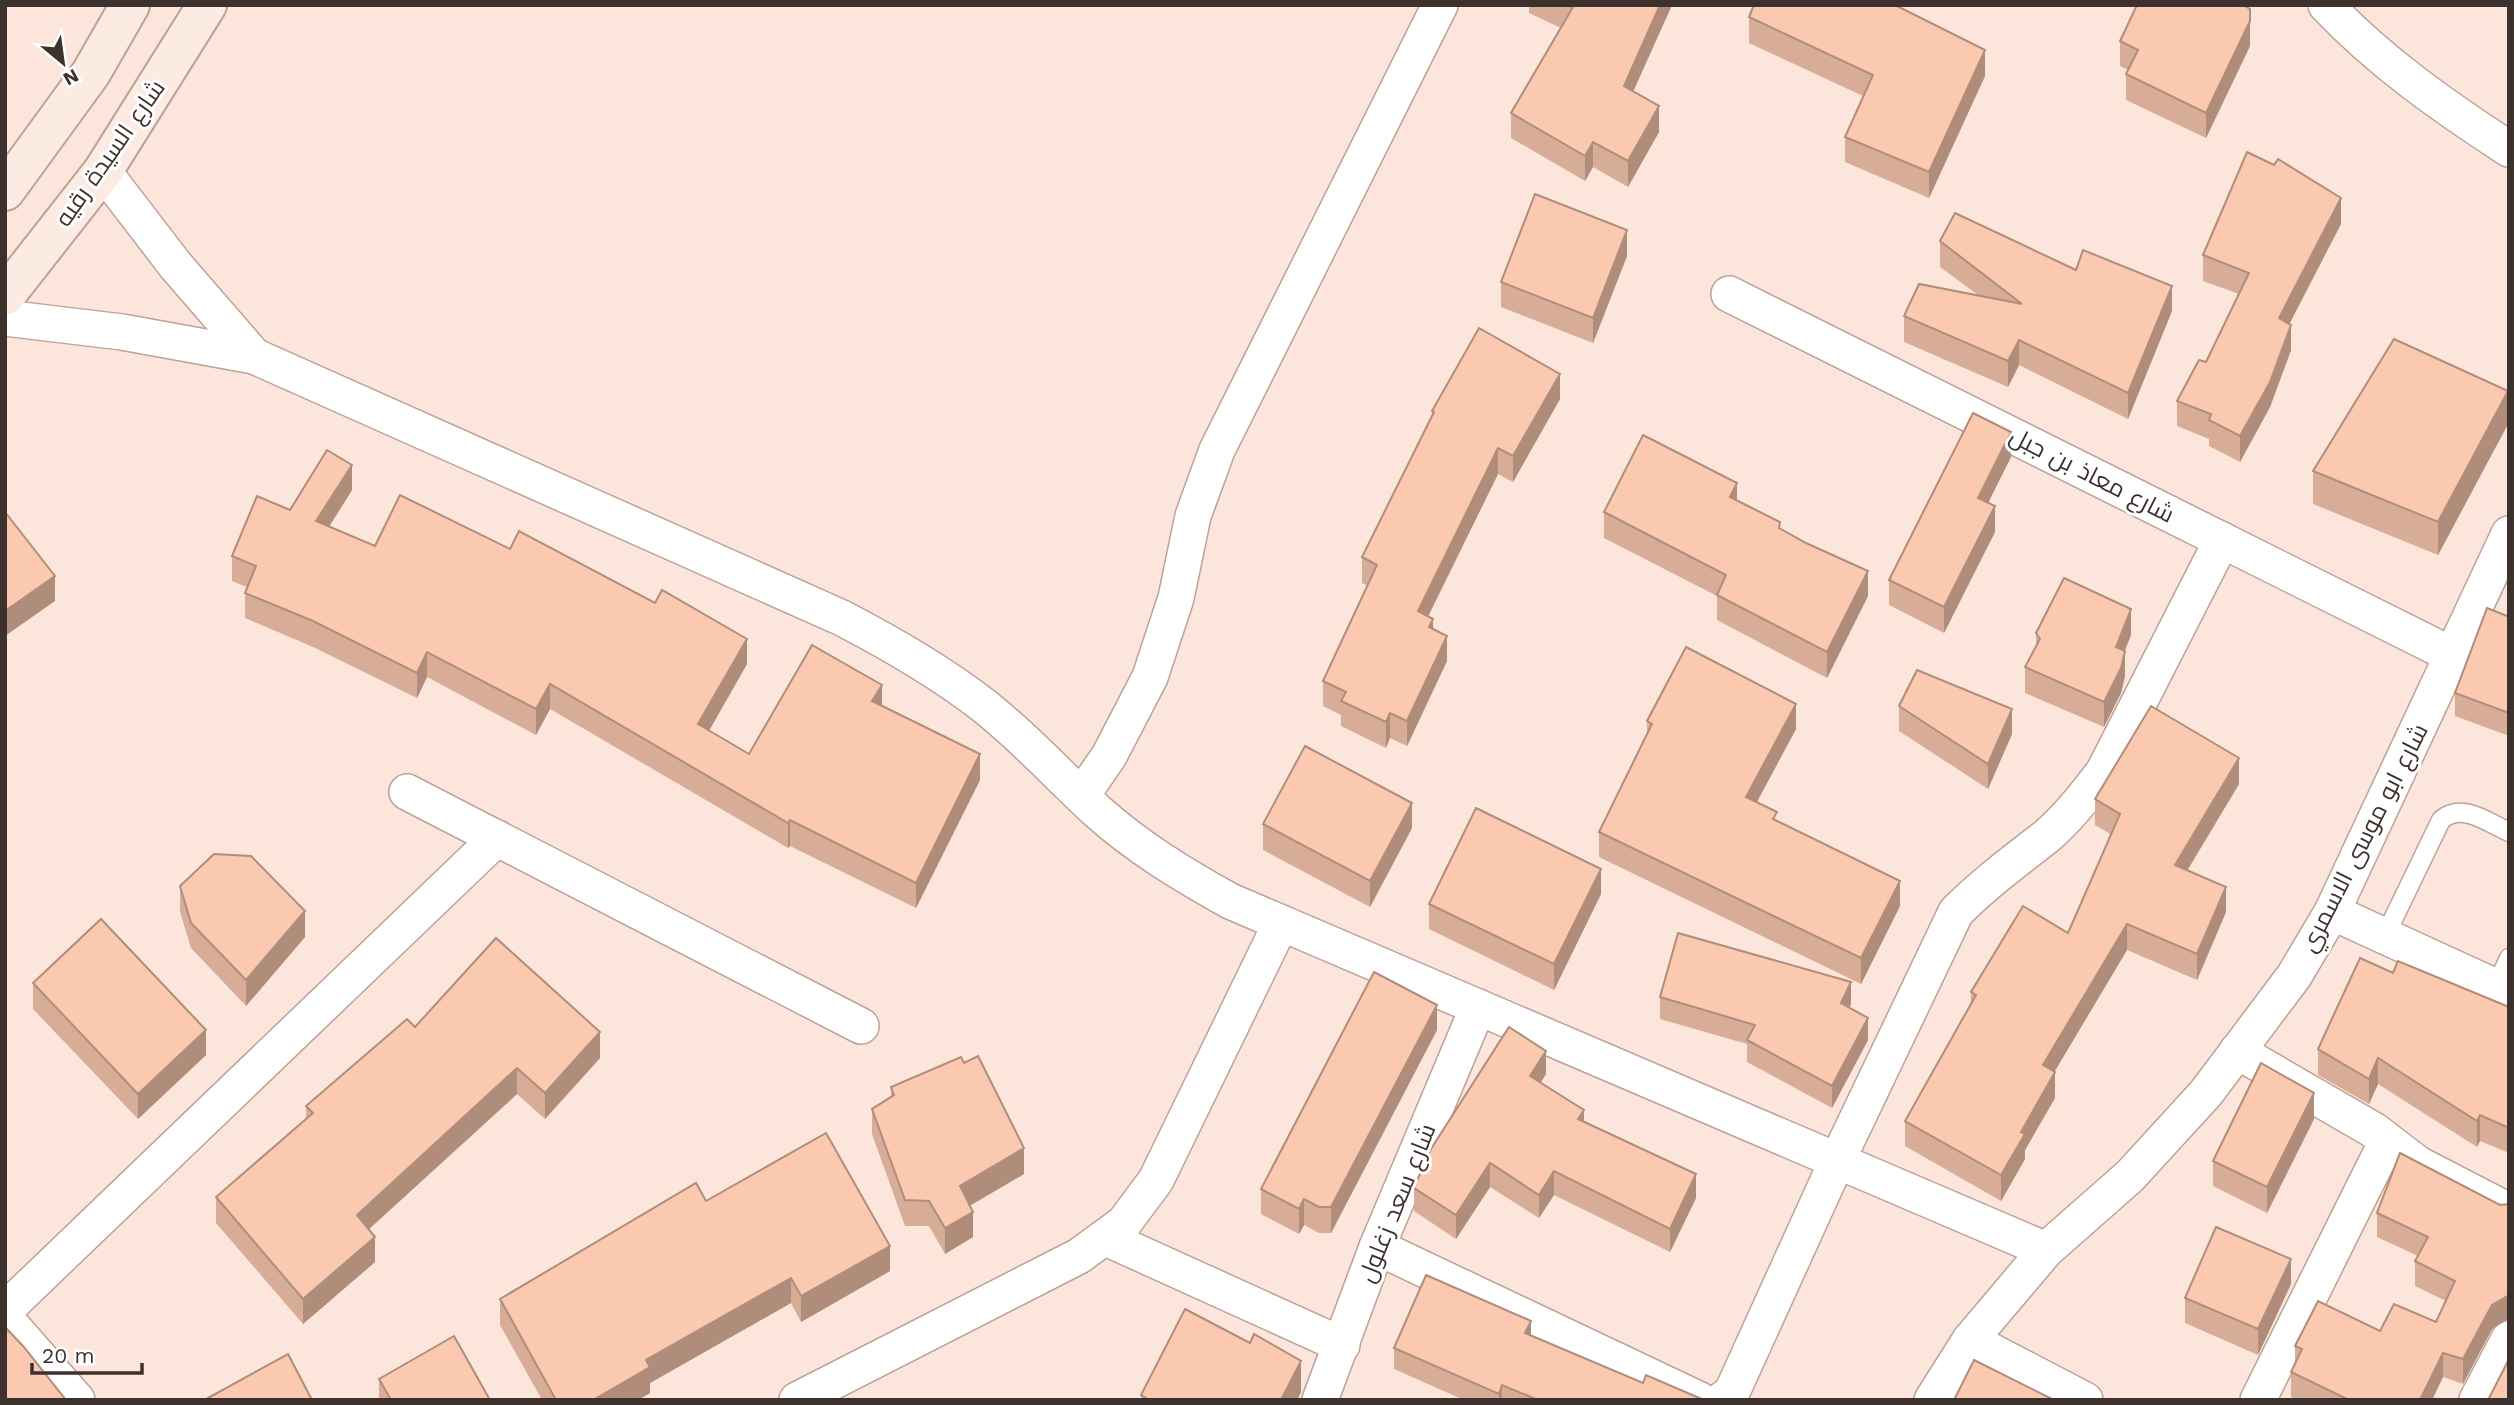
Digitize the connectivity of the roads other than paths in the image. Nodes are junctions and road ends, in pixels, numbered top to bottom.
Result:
1 (130, 5) edge
2 (1440, 5) edge
3 (2326, 5) edge
4 (199, 8) edge
5 (2509, 149) edge
6 (103, 172) junction
7 (5, 191) edge
8 (1730, 294) dead end
9 (5, 296) edge
10 (5, 318) edge
11 (254, 356) junction
12 (2509, 534) edge
13 (2221, 540) junction
14 (2454, 656) junction
15 (407, 792) dead end
16 (1082, 795) junction
17 (2509, 832) edge
18 (497, 838) junction
19 (2332, 912) junction
20 (1281, 923) junction
21 (2385, 936) junction
22 (2504, 980) edge
23 (1478, 1007) junction
24 (861, 1026) dead end
25 (2237, 1051) junction
26 (2387, 1141) junction
27 (1837, 1161) junction
28 (2509, 1210) edge
29 (1106, 1238) junction
30 (1377, 1247) junction
31 (2046, 1250) junction
32 (5, 1310) edge
33 (5, 1318) edge
34 (2509, 1339) edge
35 (1970, 1340) junction
36 (1342, 1345) junction
37 (1332, 1396) edge
38 (77, 1400) edge
39 (797, 1400) edge
40 (1700, 1400) edge
41 (1722, 1400) edge
42 (1932, 1400) edge
43 (2085, 1400) edge
44 (2258, 1400) edge
45 (2477, 1400) edge

1 - 7 street
2 - 16 street
3 - 5 street
4 - 6 street, شارع السيدة رقيه
6 - 9 street, شارع السيدة رقيه
6 - 11 street
8 - 13 street, شارع معاذ بن جبل
10 - 11 street
11 - 16 street
12 - 14 street, شارع ابو موسى الاسمري
13 - 14 street, شارع معاذ بن جبل
13 - 27 street
14 - 19 street, شارع ابو موسى الاسمري
15 - 18 street
16 - 20 street
17 - 21 lane
18 - 24 street
18 - 32 street
19 - 21 street
19 - 25 street, شارع ابو موسى الاسمري
20 - 23 street
20 - 29 street
21 - 22 street
23 - 27 street
23 - 30 street, شارع سعد زغلول
25 - 26 street
25 - 31 street, شارع ابو موسى الاسمري
26 - 28 street
26 - 44 street
27 - 31 street
27 - 41 street
29 - 36 street
29 - 39 street
30 - 36 street, شارع سعد زغلول
30 - 40 street
31 - 35 street, شارع ابو موسى الاسمري
33 - 38 street
34 - 45 street
35 - 42 street, شارع ابو موسى الاسمري
35 - 43 street
36 - 37 street, شارع سعد زغلول

